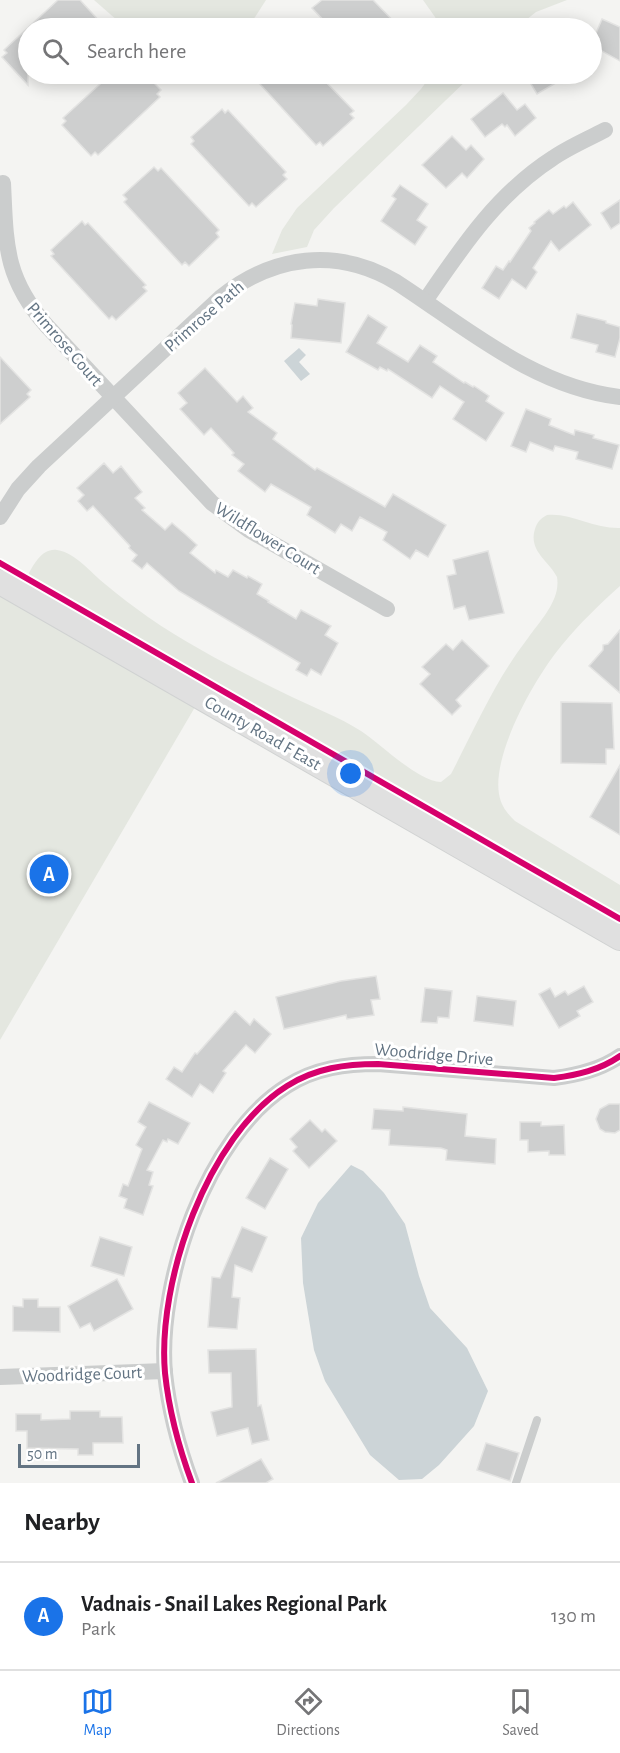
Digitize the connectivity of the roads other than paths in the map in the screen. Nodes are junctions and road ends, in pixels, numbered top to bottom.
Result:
1 (605, 130) dead end
2 (3, 183) dead end
3 (425, 301) junction
4 (113, 397) junction
5 (620, 397) edge
6 (0, 517) edge
7 (0, 582) edge
8 (387, 609) dead end
9 (620, 938) edge
10 (620, 1056) edge
11 (165, 1371) junction
12 (0, 1377) edge
13 (537, 1420) dead end
14 (192, 1483) edge
15 (516, 1483) edge

1 - 3 street
2 - 4 street, Primrose Court
3 - 4 street, Primrose Path
3 - 5 street, Primrose Path
4 - 6 street, Primrose Path
4 - 8 street, Wildflower Court
7 - 9 street, County Road F East
10 - 11 street, Woodridge Drive
11 - 12 street, Woodridge Court
11 - 14 street, Woodridge Drive
13 - 15 lane

